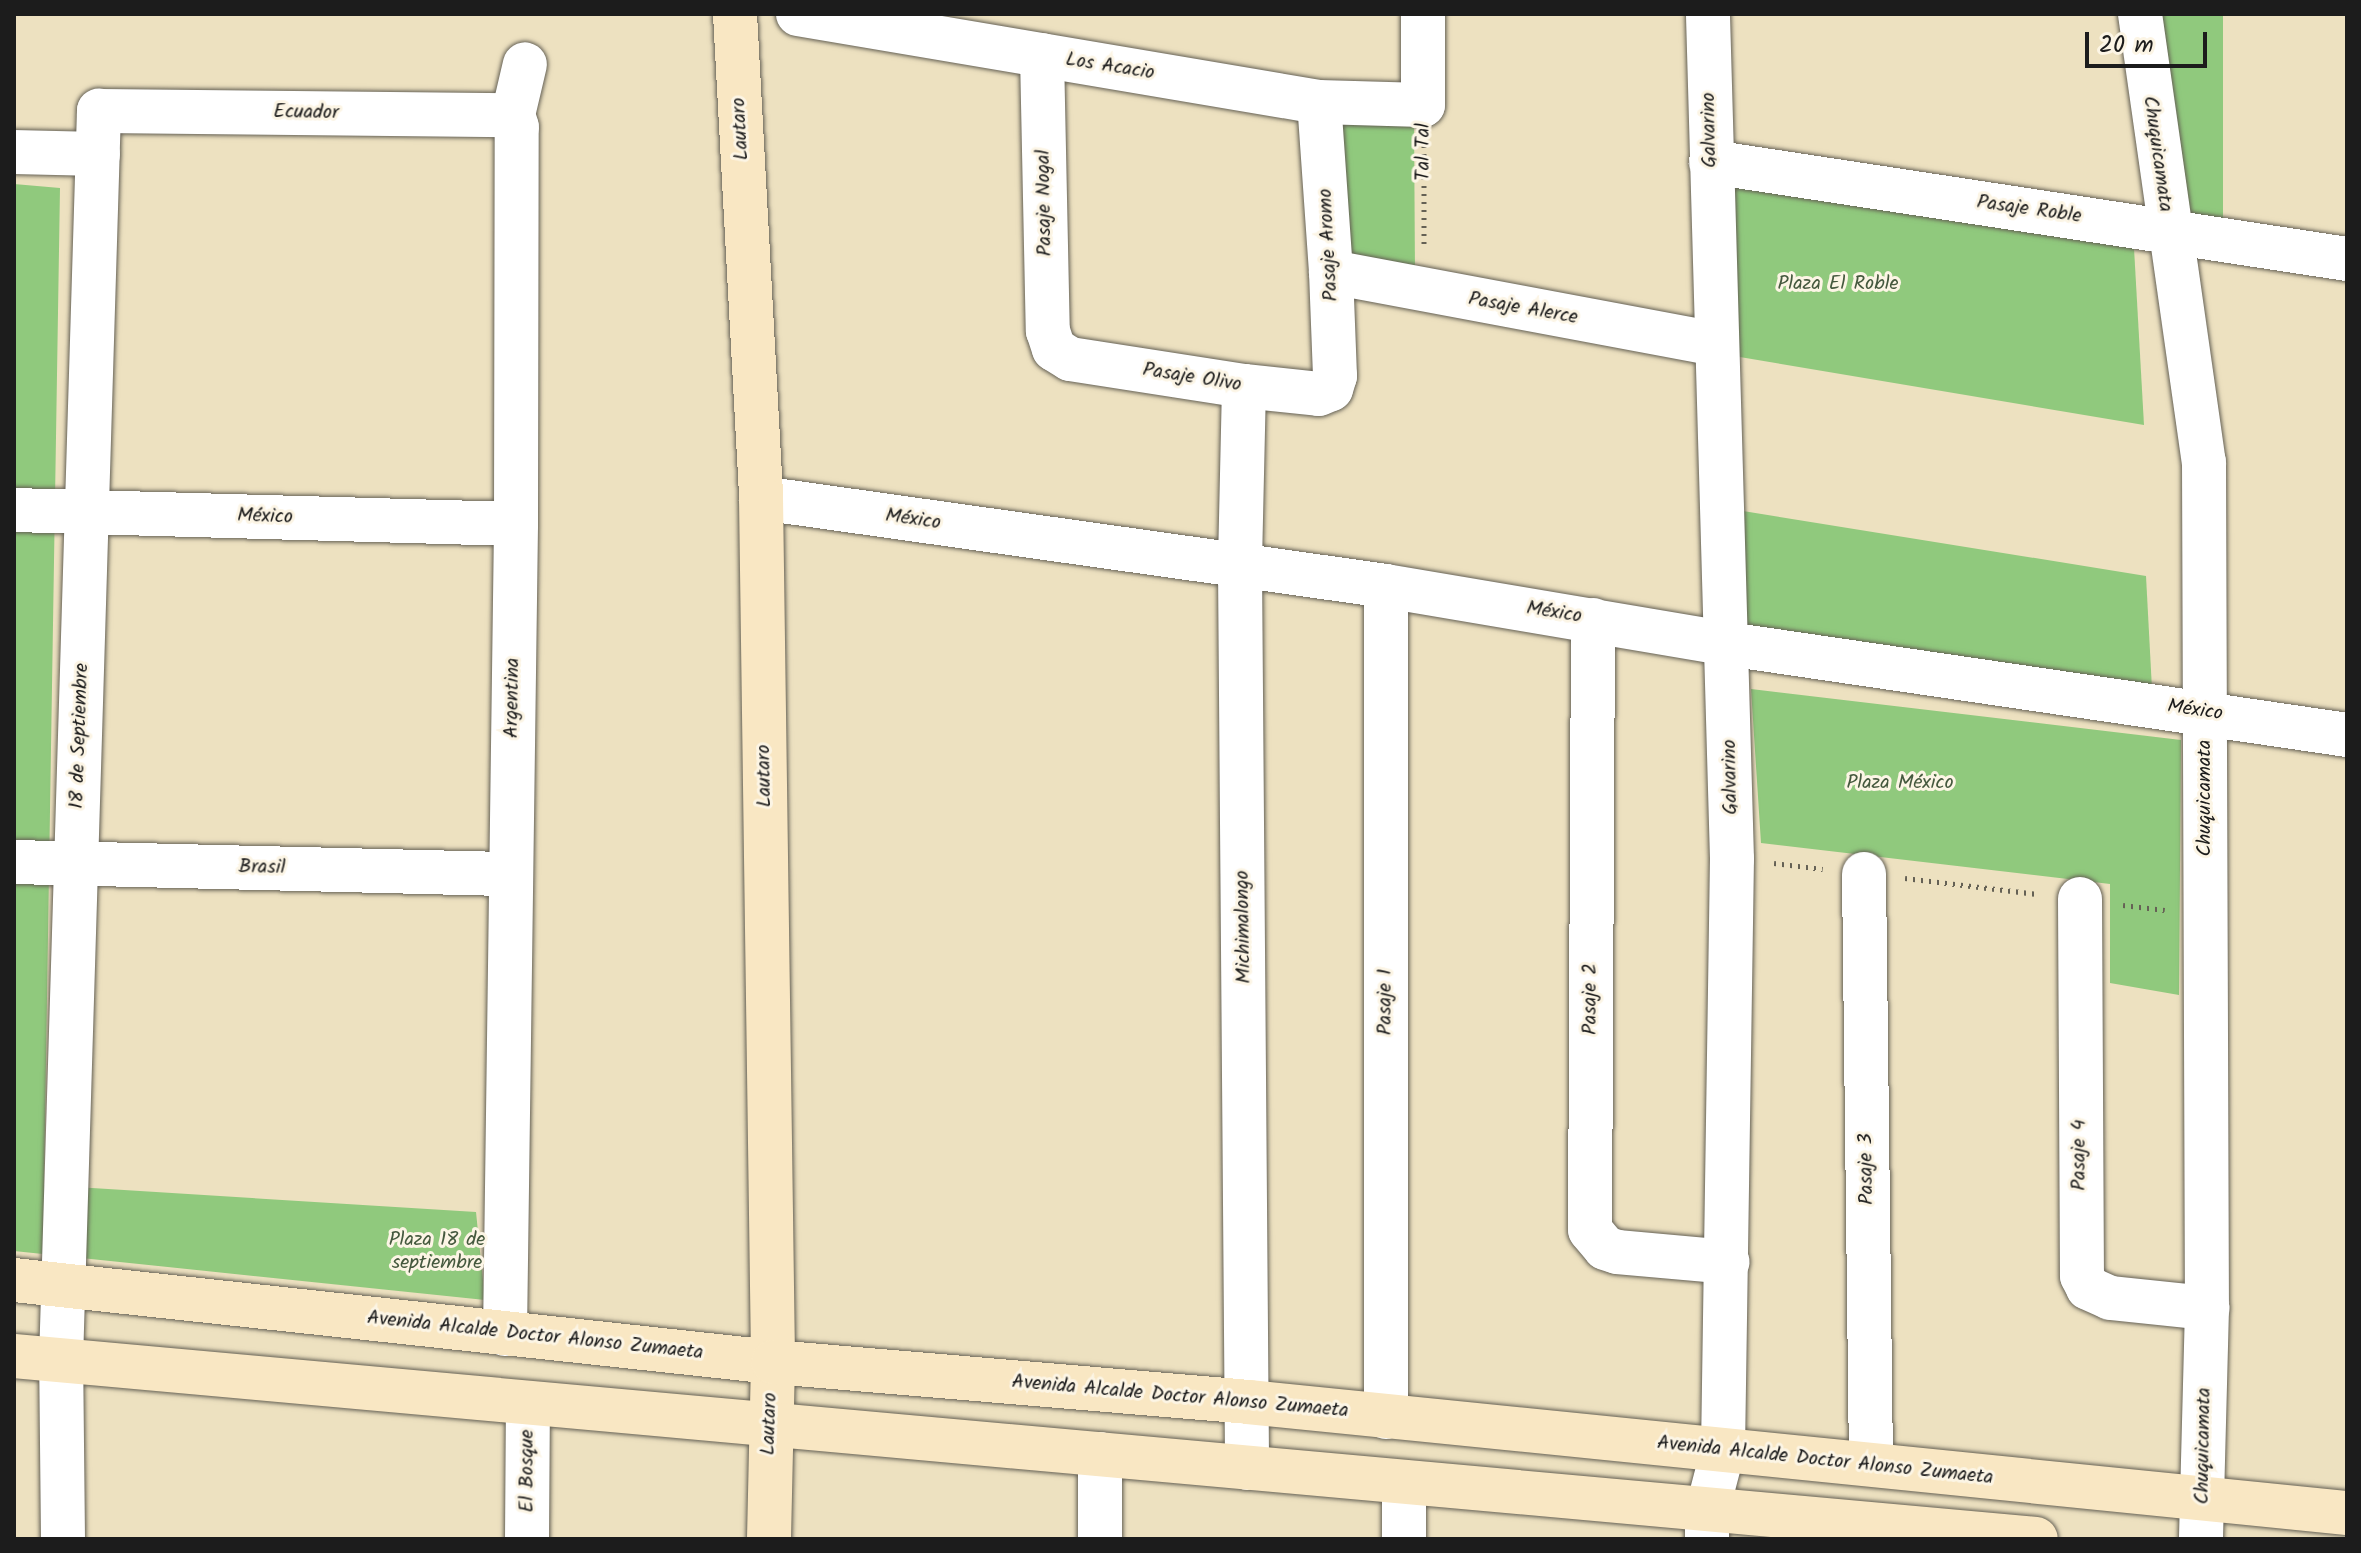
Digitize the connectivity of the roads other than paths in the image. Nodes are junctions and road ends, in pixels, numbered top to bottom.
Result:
1 (735, 14) edge
2 (798, 14) edge
3 (1423, 14) edge
4 (1708, 14) edge
5 (2140, 14) edge
6 (1042, 55) junction
7 (525, 64) dead end
8 (1319, 102) junction
9 (1423, 105) joint
10 (99, 111) joint
11 (513, 115) junction
12 (14, 152) edge
13 (98, 154) junction
14 (1711, 162) junction
15 (2169, 231) junction
16 (2347, 259) edge
17 (1331, 272) junction
18 (1716, 344) junction
19 (1054, 349) joint
20 (1244, 386) junction
21 (1331, 389) joint
22 (761, 498) junction
23 (14, 510) edge
24 (86, 513) junction
25 (516, 524) junction
26 (1240, 567) junction
27 (1386, 586) junction
28 (1593, 620) junction
29 (1728, 644) junction
30 (2204, 712) junction
31 (2347, 735) edge
32 (14, 862) edge
33 (76, 863) junction
34 (510, 874) junction
35 (1864, 874) road end
36 (2080, 899) road end
37 (1728, 1262) junction
38 (14, 1280) edge
39 (63, 1284) junction
40 (2207, 1308) junction
41 (505, 1334) junction
42 (14, 1356) edge
43 (61, 1361) junction
44 (773, 1362) junction
45 (1248, 1402) junction
46 (528, 1403) junction
47 (1386, 1417) junction
48 (768, 1424) junction
49 (1723, 1450) junction
50 (1100, 1454) junction
51 (1871, 1464) junction
52 (1247, 1468) junction
53 (1404, 1482) junction
54 (2347, 1513) edge
55 (2202, 1520) edge
56 (1707, 1525) edge
57 (63, 1539) edge
58 (527, 1539) edge
59 (769, 1539) edge
60 (1100, 1539) edge
61 (1404, 1539) edge
62 (2026, 1539) edge

1 - 22 street, Lautaro
2 - 6 street, Los Acacio
3 - 9 street, Tal Tal
4 - 14 street, Galvarino
5 - 15 street, Chuquicamata
6 - 8 street, Los Acacio
6 - 19 street, Pasaje Nogal
7 - 11 street, Argentina
8 - 9 street, Los Acacio
8 - 17 street, Pasaje Aromo
10 - 11 street, Ecuador
10 - 13 street, 18 de Septiembre
11 - 25 street, Argentina
12 - 13 street
13 - 24 street, 18 de Septiembre
14 - 15 street, Pasaje Roble
14 - 18 street, Galvarino
15 - 16 street, Pasaje Roble
15 - 30 street, Chuquicamata
17 - 18 street, Pasaje Alerce
17 - 21 street, Pasaje Aromo
18 - 29 street, Galvarino
19 - 20 street, Pasaje Olivo
20 - 21 street, Pasaje Olivo
20 - 26 street, Michimalongo
22 - 26 street, México
22 - 44 street, Lautaro
23 - 24 street, México
24 - 25 street, México
24 - 33 street, 18 de Septiembre
25 - 34 street, Argentina
26 - 27 street, México
26 - 45 street, Michimalongo
27 - 28 street, México
27 - 47 street, Pasaje 1
28 - 29 street, México
28 - 37 street, Pasaje 2
29 - 30 street, México
29 - 37 street, Galvarino
30 - 31 street, México
30 - 40 street, Chuquicamata
32 - 33 street, Brasil
33 - 34 street, Brasil
33 - 39 street, 18 de Septiembre
34 - 41 street, Argentina
35 - 51 street, Pasaje 3
36 - 40 street, Pasaje 4
37 - 49 street, Galvarino
38 - 39 street, Avenida Alcalde Doctor Alonso Zumaeta
39 - 41 street, Avenida Alcalde Doctor Alonso Zumaeta
39 - 43 street, 18 de Septiembre
40 - 55 street, Chuquicamata
41 - 44 street, Avenida Alcalde Doctor Alonso Zumaeta
42 - 43 street
43 - 46 street
43 - 57 street, 18 de Septiembre
44 - 45 street, Avenida Alcalde Doctor Alonso Zumaeta
44 - 48 street, Lautaro
45 - 47 street, Avenida Alcalde Doctor Alonso Zumaeta
45 - 52 street, Michimalongo
46 - 48 street
46 - 58 street, El Bosque
47 - 49 street, Avenida Alcalde Doctor Alonso Zumaeta
48 - 50 street
48 - 59 street, Lautaro
49 - 51 street, Avenida Alcalde Doctor Alonso Zumaeta
49 - 56 street, Galvarino
50 - 52 street
50 - 60 street
51 - 55 street, Avenida Alcalde Doctor Alonso Zumaeta
52 - 53 street
53 - 56 street
53 - 61 street
54 - 55 street, Avenida Alcalde Doctor Alonso Zumaeta
56 - 62 street

